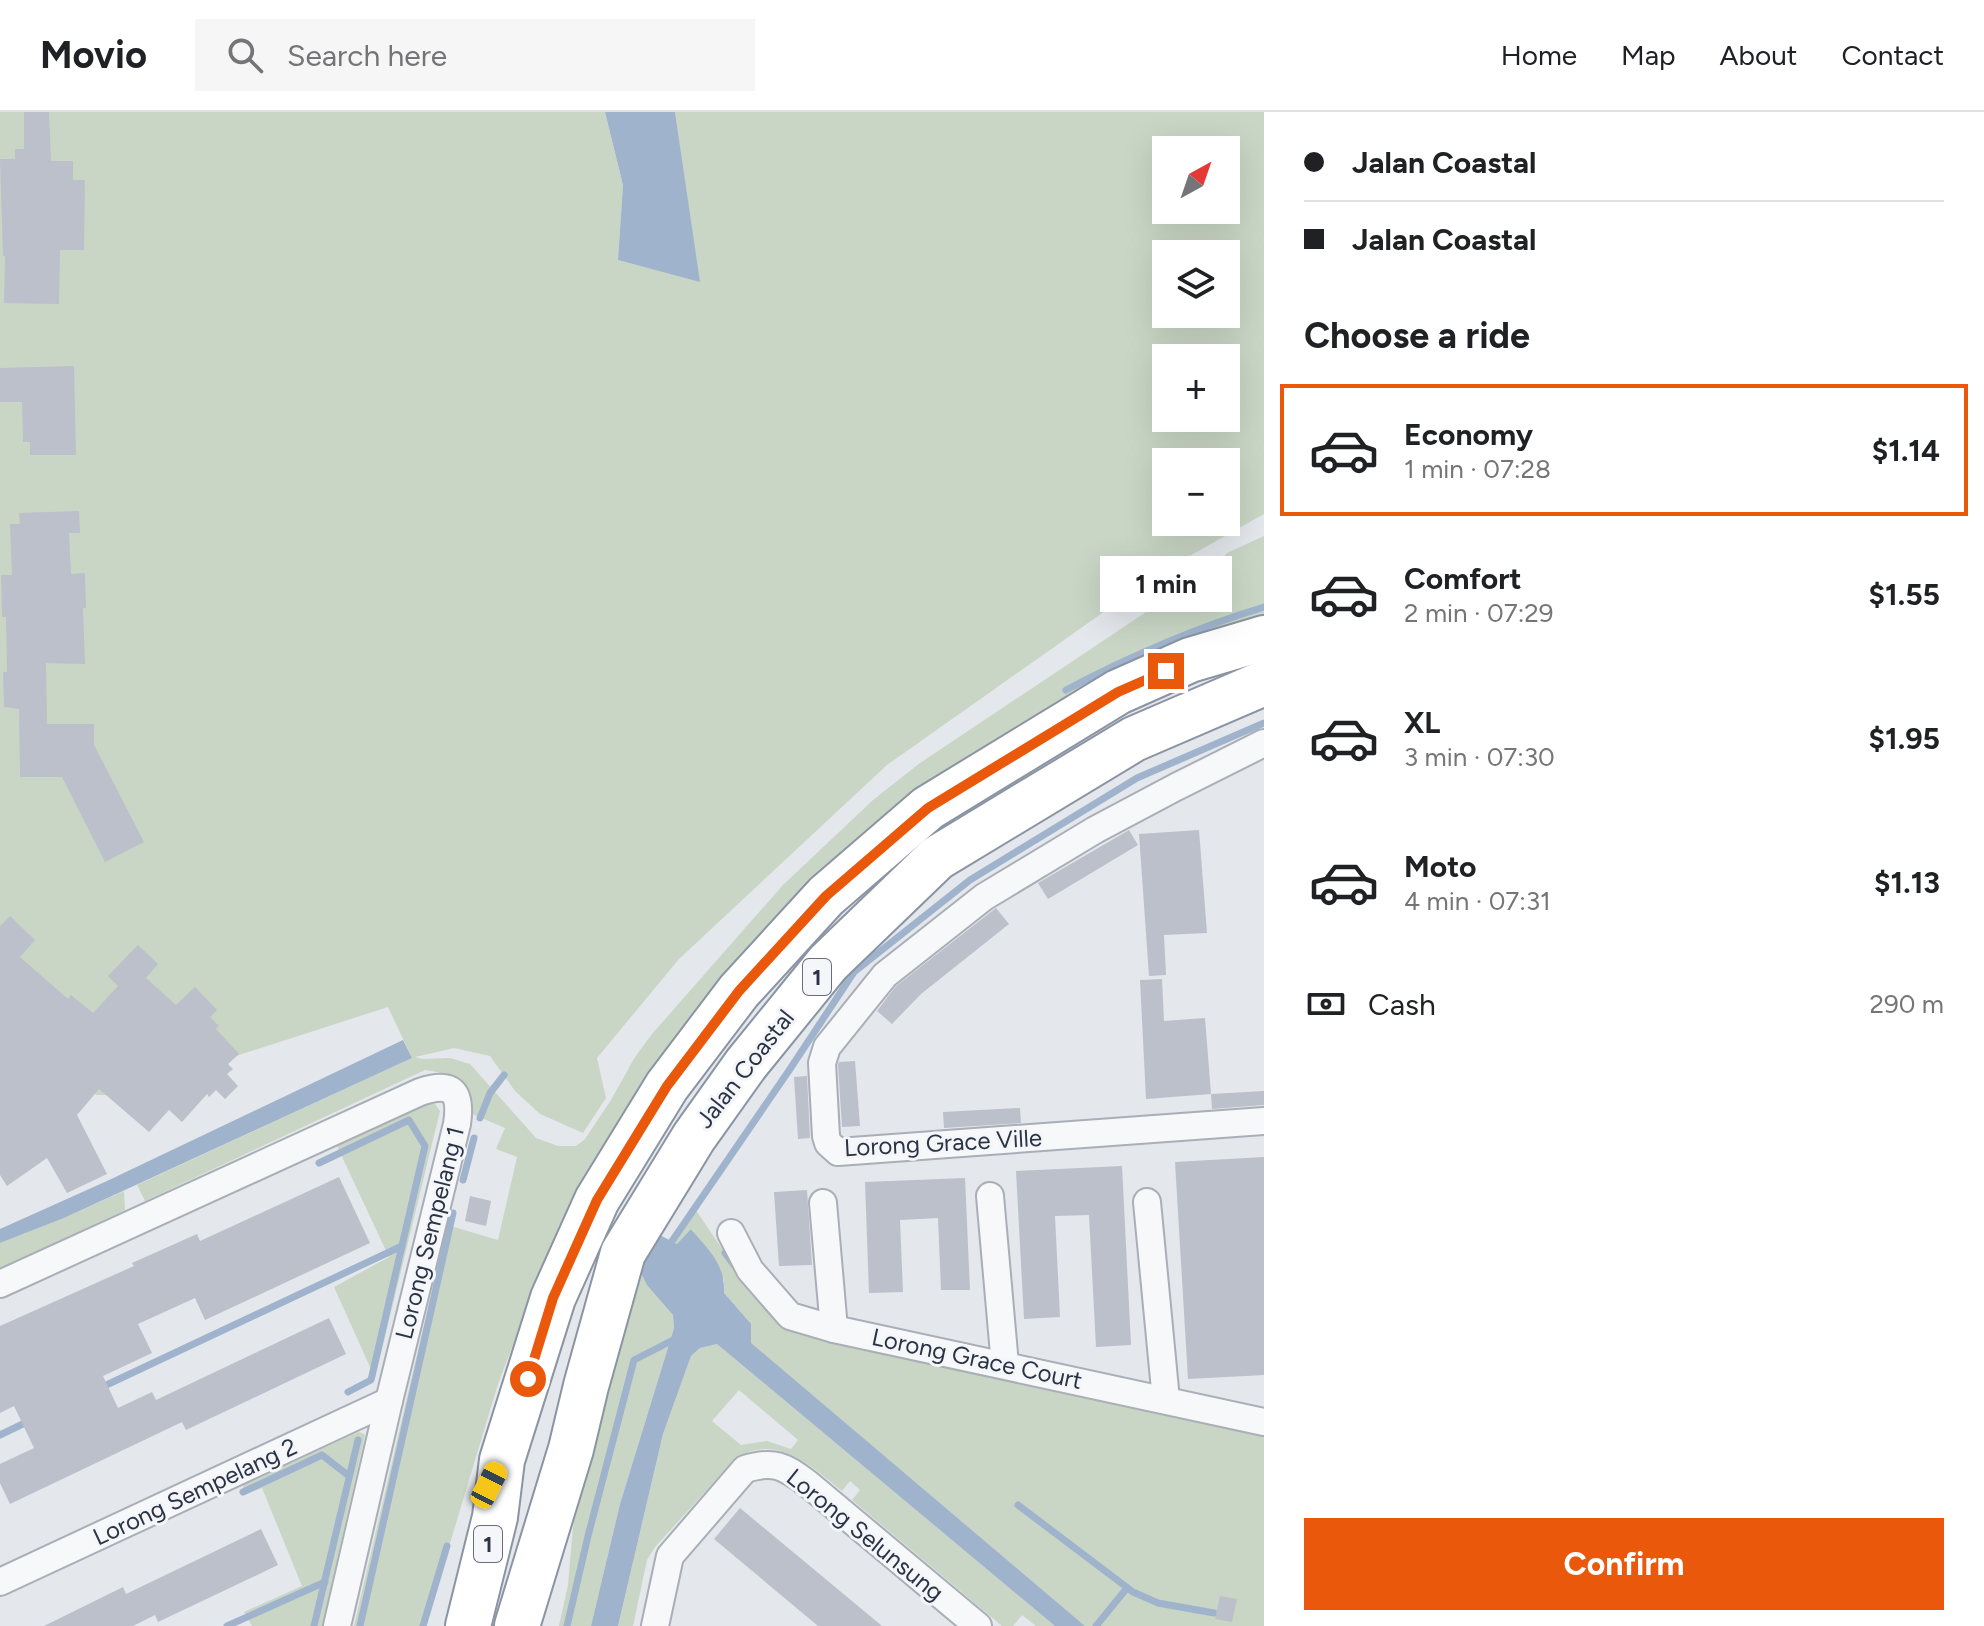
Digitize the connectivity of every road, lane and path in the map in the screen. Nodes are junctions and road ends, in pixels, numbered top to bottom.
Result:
1 (1264, 638) edge
2 (1264, 683) edge
3 (1264, 743) edge
4 (1264, 1121) edge
5 (990, 1196) dead end
6 (1147, 1202) dead end
7 (823, 1203) dead end
8 (731, 1233) dead end
9 (0, 1284) edge
10 (834, 1329) junction
11 (1005, 1365) junction
12 (1166, 1400) junction
13 (389, 1401) junction
14 (1264, 1422) edge
15 (571, 1449) junction
16 (502, 1460) junction
17 (0, 1582) edge
18 (337, 1626) edge
19 (443, 1626) edge
20 (468, 1626) edge
21 (517, 1626) edge
22 (536, 1626) edge
23 (655, 1626) edge
24 (978, 1626) edge

1 - 16 highway, Jalan Coastal / 1
2 - 15 highway, Jalan Coastal / 1
3 - 4 street, Lorong Grace Ville
5 - 11 street
6 - 12 street
7 - 10 street
8 - 10 street, Lorong Grace Court
9 - 13 street, Lorong Sempelang 1
10 - 11 street, Lorong Grace Court
11 - 12 street, Lorong Grace Court
12 - 14 street, Lorong Grace Court
13 - 17 street, Lorong Sempelang 2
13 - 18 street, Lorong Sempelang 1
15 - 21 highway, Jalan Coastal / 1
15 - 22 highway
16 - 19 highway
16 - 20 highway, Jalan Coastal / 1
23 - 24 street, Lorong Selunsung

